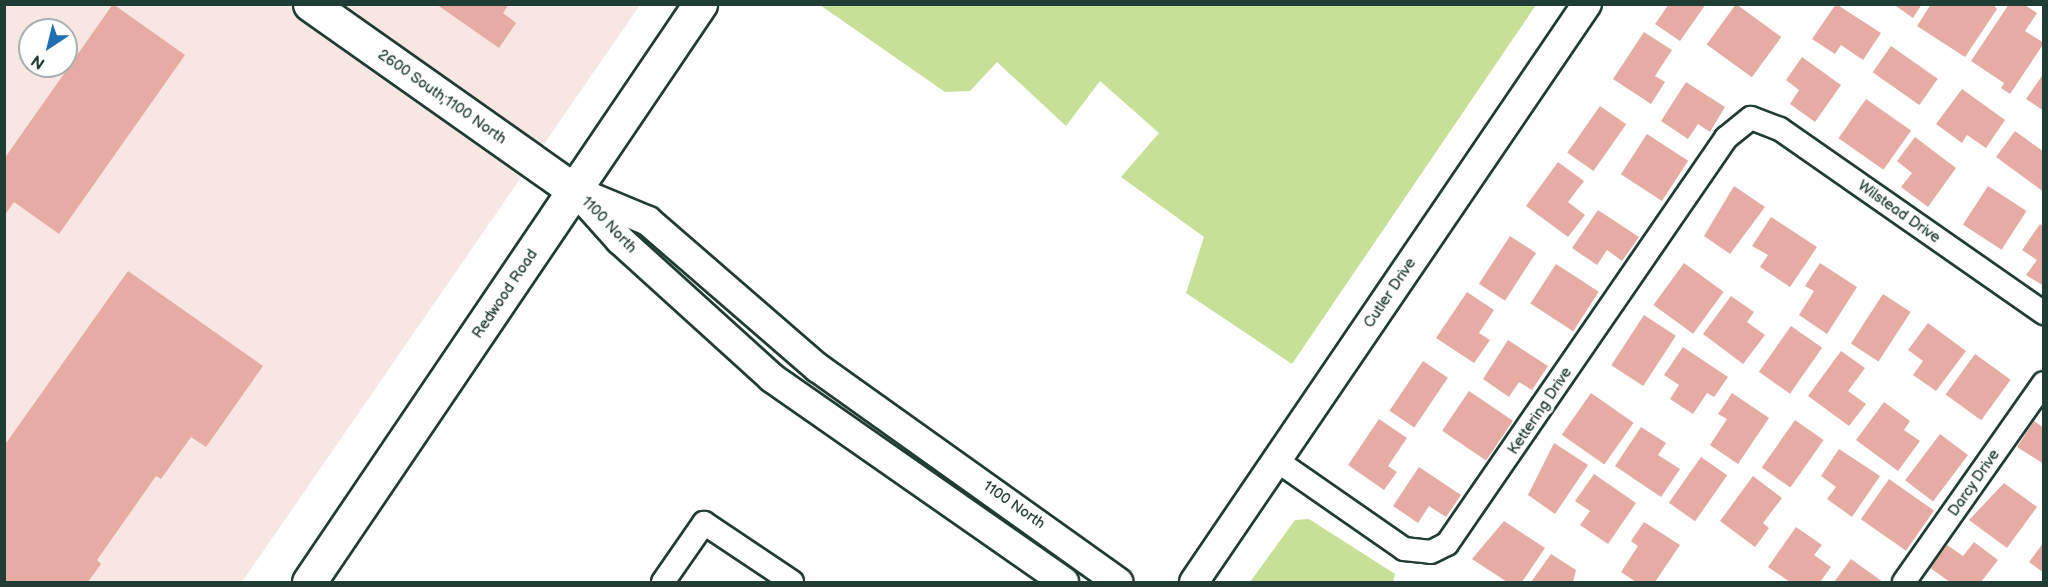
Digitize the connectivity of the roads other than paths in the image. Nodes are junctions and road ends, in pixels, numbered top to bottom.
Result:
1 (310, 4) edge
2 (700, 4) edge
3 (1587, 4) edge
4 (1751, 118) joint
5 (574, 190) junction
6 (2043, 314) edge
7 (2043, 383) edge
8 (1276, 460) junction
9 (309, 582) edge
10 (663, 582) edge
11 (792, 582) edge
12 (1064, 582) edge
13 (1118, 582) edge
14 (1194, 582) edge
15 (1904, 582) edge

1 - 5 main road, 2600 South;1100 North
2 - 5 main road, Redwood Road
3 - 8 street, Cutler Drive
4 - 6 street, Wilstead Drive
4 - 8 street, Kettering Drive
5 - 9 main road, Redwood Road
5 - 12 street, 1100 North
5 - 13 street, 1100 North
7 - 15 street, Darcy Drive
8 - 14 street, Cutler Drive
10 - 11 street

